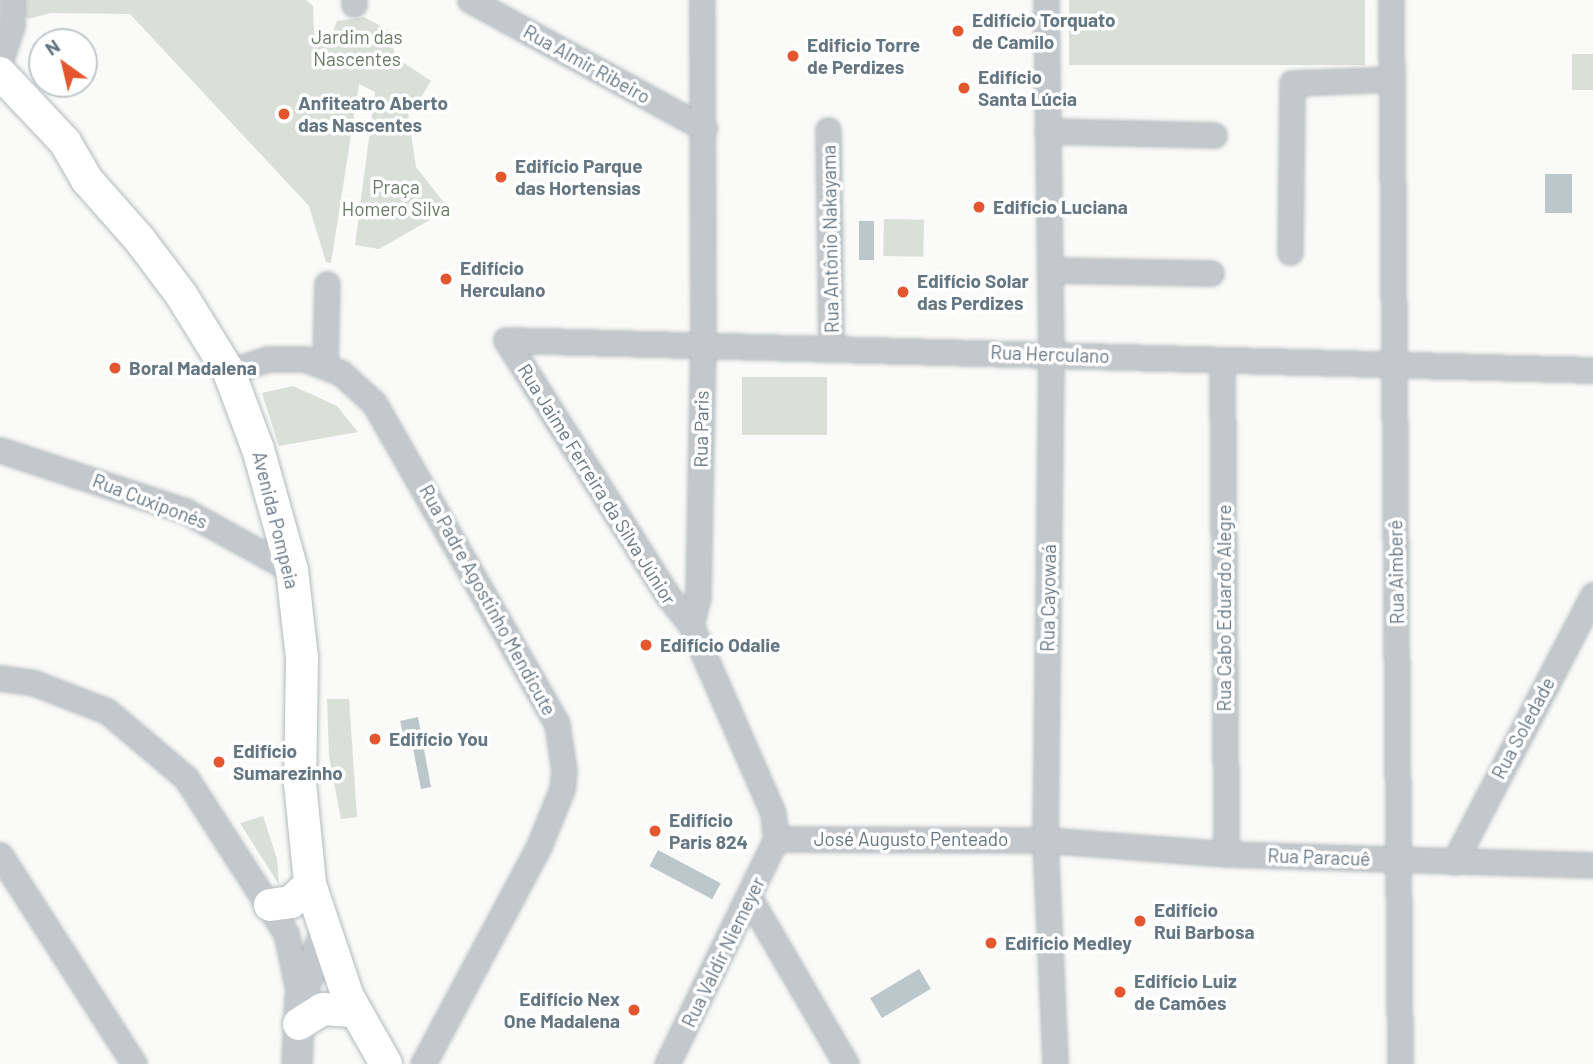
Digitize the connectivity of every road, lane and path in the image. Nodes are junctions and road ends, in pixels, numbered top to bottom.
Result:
1 (3, 0) edge
2 (12, 0) edge
3 (470, 0) edge
4 (702, 0) edge
5 (1046, 0) edge
6 (1391, 0) edge
7 (0, 9) edge
8 (0, 62) edge
9 (0, 73) edge
10 (1392, 79) junction
11 (0, 104) edge
12 (704, 128) junction
13 (828, 130) dead end
14 (1047, 131) junction
15 (1214, 135) dead end
16 (87, 180) junction
17 (1290, 252) dead end
18 (1050, 270) junction
19 (1211, 273) dead end
20 (327, 284) dead end
21 (506, 340) joint
22 (703, 344) junction
23 (831, 348) junction
24 (1051, 354) junction
25 (1222, 361) junction
26 (325, 365) junction
27 (1394, 365) junction
28 (1593, 370) edge
29 (229, 372) junction
30 (0, 450) edge
31 (292, 570) junction
32 (1593, 594) edge
33 (691, 625) junction
34 (0, 678) edge
35 (776, 839) junction
36 (1045, 840) junction
37 (1226, 854) junction
38 (0, 855) edge
39 (1399, 859) junction
40 (1454, 862) junction
41 (1593, 865) edge
42 (310, 884) junction
43 (750, 899) junction
44 (270, 905) junction
45 (325, 932) junction
46 (355, 1011) junction
47 (300, 1012) junction
48 (134, 1064) edge
49 (298, 1064) edge
50 (386, 1064) edge
51 (423, 1064) edge
52 (667, 1064) edge
53 (846, 1064) edge
54 (1055, 1064) edge
55 (1400, 1064) edge

1 - 7 street
2 - 8 street
3 - 12 street, Rua Almir Ribeiro
4 - 12 street, Rua Paris
5 - 14 street, Rua Cayowaá
6 - 10 street, Rua Aimberê
9 - 16 main road
10 - 17 street
10 - 27 street, Rua Aimberê
11 - 16 main road
12 - 22 street, Rua Paris
13 - 23 street, Rua Antônio Nakayama
14 - 15 street
14 - 18 street, Rua Cayowaá
16 - 29 main road, Avenida Pompeia
18 - 19 street
18 - 24 street, Rua Cayowaá
20 - 26 street
21 - 22 street, Rua Herculano
21 - 33 street, Rua Jaime Ferreira da Silva Júnior
22 - 23 street, Rua Herculano
22 - 33 street, Rua Paris
23 - 24 street, Rua Herculano
24 - 25 street, Rua Herculano
24 - 36 street, Rua Cayowaá
25 - 27 street, Rua Herculano
25 - 37 street, Rua Cabo Eduardo Alegre
26 - 29 street, Rua Padre Agostinho Mendicute
26 - 51 street, Rua Padre Agostinho Mendicute
27 - 28 street, Rua Herculano
27 - 39 street, Rua Aimberê
29 - 31 main road, Avenida Pompeia
30 - 31 street, Rua Cuxiponés
31 - 42 main road, Avenida Pompeia
32 - 40 street, Rua Soledade
33 - 35 street
34 - 44 street
35 - 36 street, José Augusto Penteado
35 - 43 street, Rua Valdir Niemeyer
36 - 37 street, Rua Paracuê
36 - 54 street, Rua Cayowaá
37 - 39 street, Rua Paracuê
38 - 48 street
39 - 40 street, Rua Paracuê
39 - 55 street, Rua Aimberê
40 - 41 street, Rua Paracuê
42 - 44 main road
42 - 45 main road, Avenida Pompeia
43 - 52 street, Rua Valdir Niemeyer
43 - 53 street
44 - 47 street
45 - 46 main road, Avenida Pompeia
45 - 47 street
46 - 47 main road
46 - 50 main road, Avenida Pompeia
47 - 49 street

